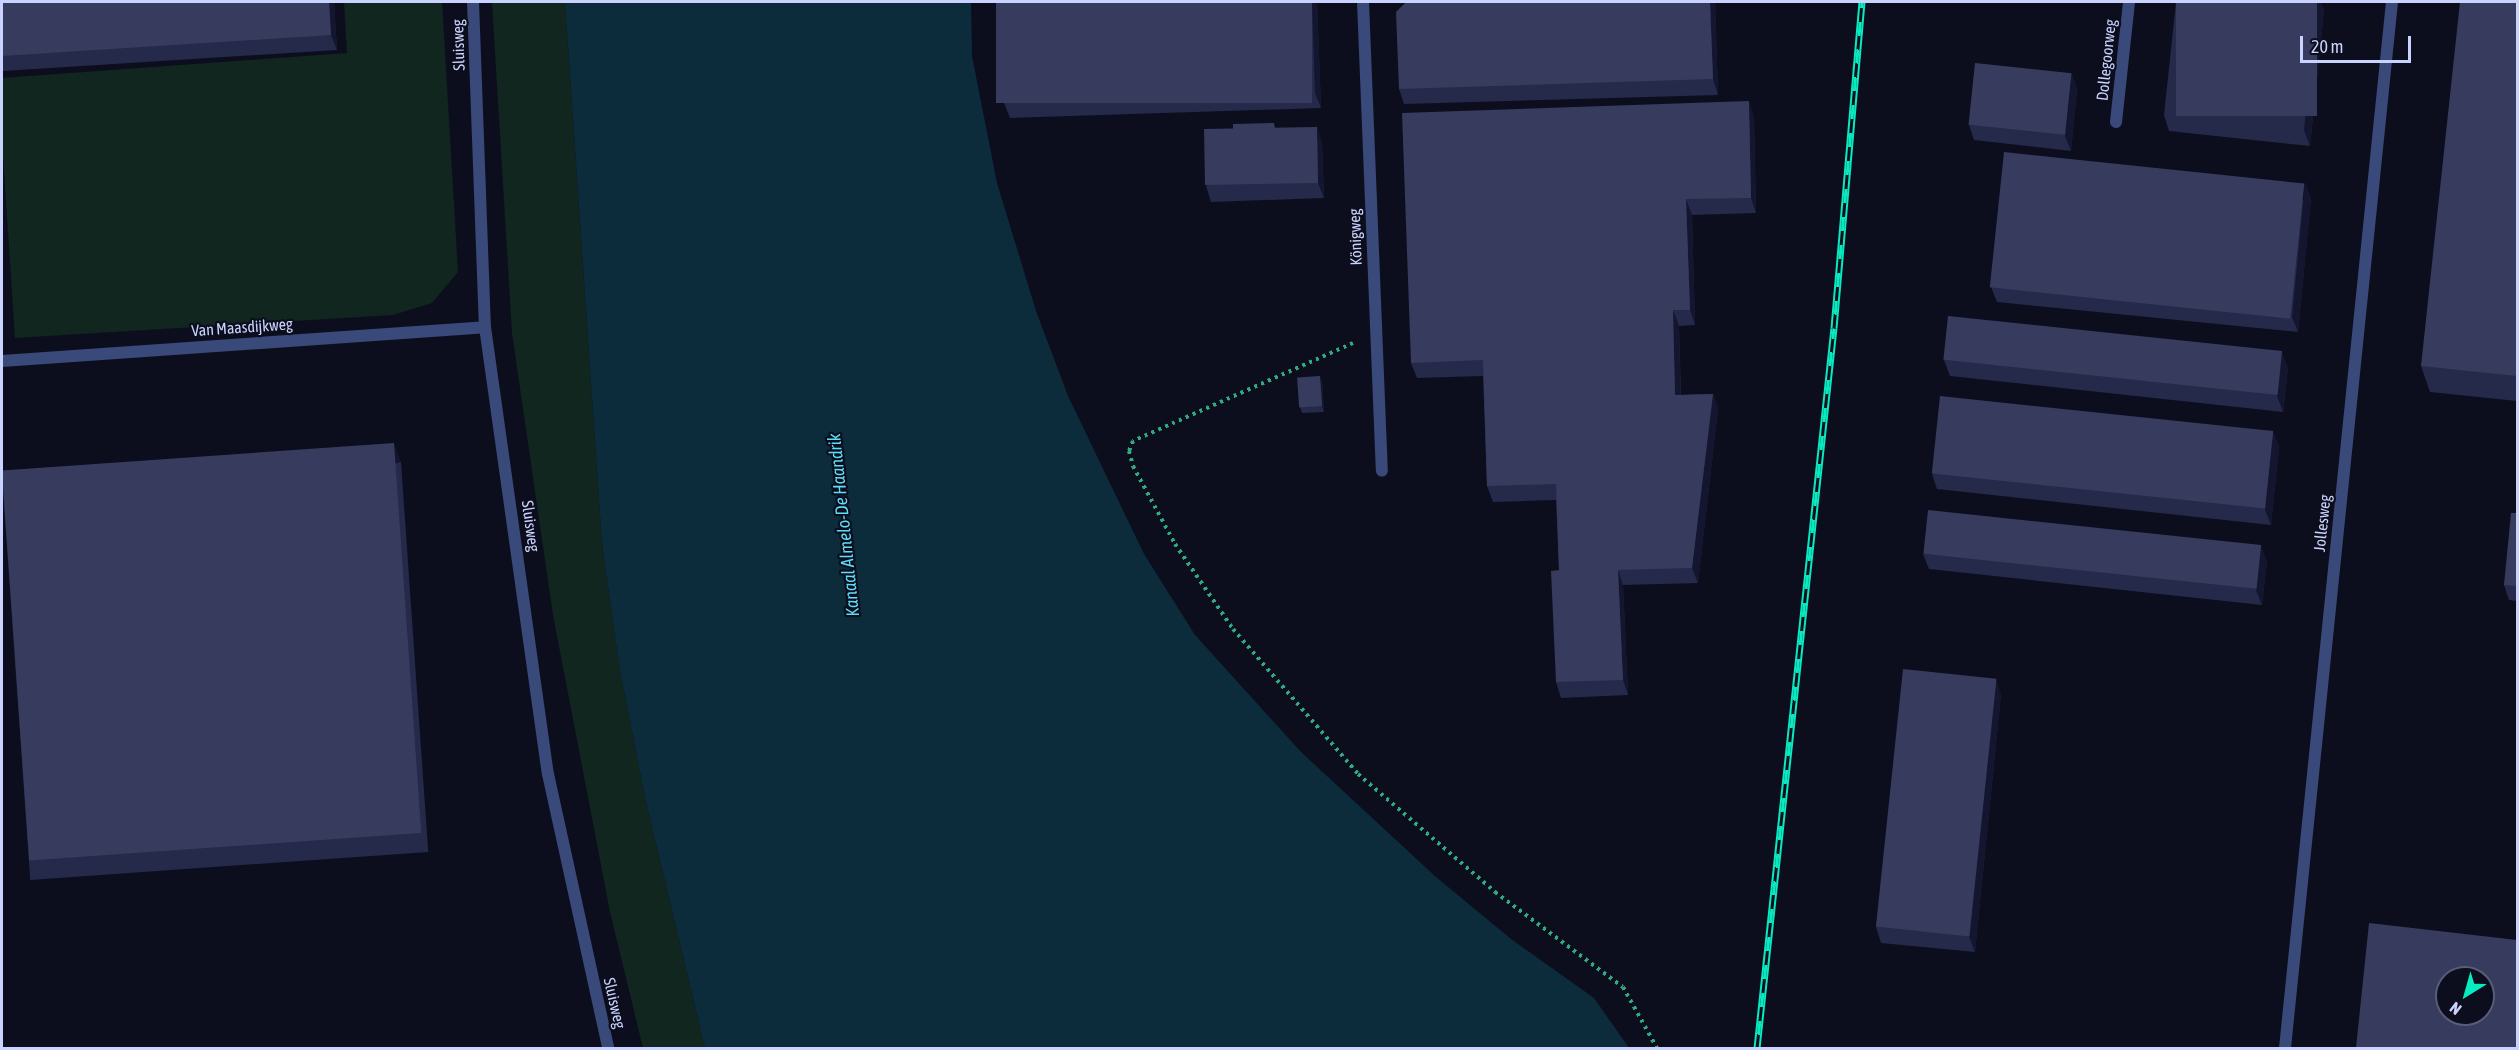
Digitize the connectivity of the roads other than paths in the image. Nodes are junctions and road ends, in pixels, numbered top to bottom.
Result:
1 (472, 2) edge
2 (1364, 2) edge
3 (2129, 2) edge
4 (2392, 2) edge
5 (2116, 122) dead end
6 (485, 327) junction
7 (2, 361) edge
8 (1382, 471) dead end
9 (608, 1048) edge
10 (2285, 1048) edge

1 - 6 street, Sluisweg
2 - 8 street, Königweg
3 - 5 street, Dollegoorweg
4 - 10 street, Jollesweg
6 - 7 street, Van Maasdijkweg
6 - 9 street, Sluisweg

